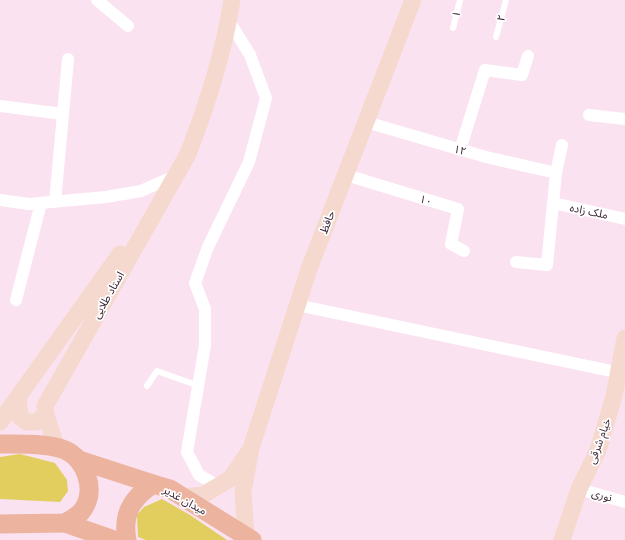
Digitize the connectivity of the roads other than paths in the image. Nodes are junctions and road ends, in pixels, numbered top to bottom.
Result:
1 (97, 0) edge
2 (232, 0) edge
3 (413, 0) edge
4 (460, 0) edge
5 (506, 0) edge
6 (229, 21) junction
7 (128, 26) dead end
8 (453, 28) dead end
9 (496, 37) dead end
10 (528, 56) dead end
11 (68, 59) dead end
12 (0, 106) edge
13 (63, 114) junction
14 (589, 115) dead end
15 (625, 119) edge
16 (366, 122) junction
17 (562, 145) dead end
18 (460, 150) junction
19 (556, 173) junction
20 (346, 174) junction
21 (175, 176) junction
22 (0, 200) edge
23 (55, 202) junction
24 (41, 203) junction
25 (553, 203) junction
26 (625, 219) edge
27 (464, 251) dead end
28 (516, 262) dead end
29 (16, 300) dead end
30 (297, 305) junction
31 (625, 338) edge
32 (622, 373) edge
33 (147, 386) dead end
34 (199, 386) junction
35 (18, 398) junction
36 (46, 415) junction
37 (0, 422) edge
38 (0, 444) edge
39 (251, 448) junction
40 (58, 449) junction
41 (79, 460) junction
42 (153, 484) junction
43 (218, 486) junction
44 (579, 489) junction
45 (182, 497) junction
46 (625, 502) edge
47 (65, 523) junction
48 (0, 524) edge
49 (249, 538) edge
50 (114, 540) edge
51 (127, 540) edge
52 (562, 540) edge

1 - 7 street
2 - 6 street, استاد طلایی
3 - 16 street, حافظ
4 - 8 lane, ۱
5 - 9 lane, ۲
6 - 21 street, استاد طلایی
6 - 34 street
10 - 18 street
11 - 13 street
12 - 13 street
13 - 23 street
14 - 15 street
16 - 18 street, ۱۲
16 - 20 street, حافظ
17 - 19 street
18 - 19 street, ۱۲
19 - 25 street
20 - 27 street, ۱۰
20 - 30 street, حافظ
21 - 23 street
21 - 35 street, استاد طلایی
21 - 36 street, استاد طلایی
22 - 24 street
23 - 24 street
24 - 29 street
25 - 26 street, ملک زاده
25 - 28 street
30 - 32 street
30 - 39 street, حافظ
31 - 32 street, خیام شرقی
32 - 44 street, خیام شرقی
33 - 34 lane
34 - 43 street
35 - 36 street
35 - 37 street, استاد طلایی
36 - 40 street
38 - 40 main road
39 - 43 street
39 - 49 street
40 - 41 main road
41 - 42 main road
41 - 47 main road
42 - 45 main road, میدان غدیر
42 - 51 main road, میدان غدیر
43 - 45 street
44 - 46 street, نوری
44 - 52 street, خیام شرقی
45 - 49 main road, میدان غدیر
47 - 48 main road
47 - 50 main road

